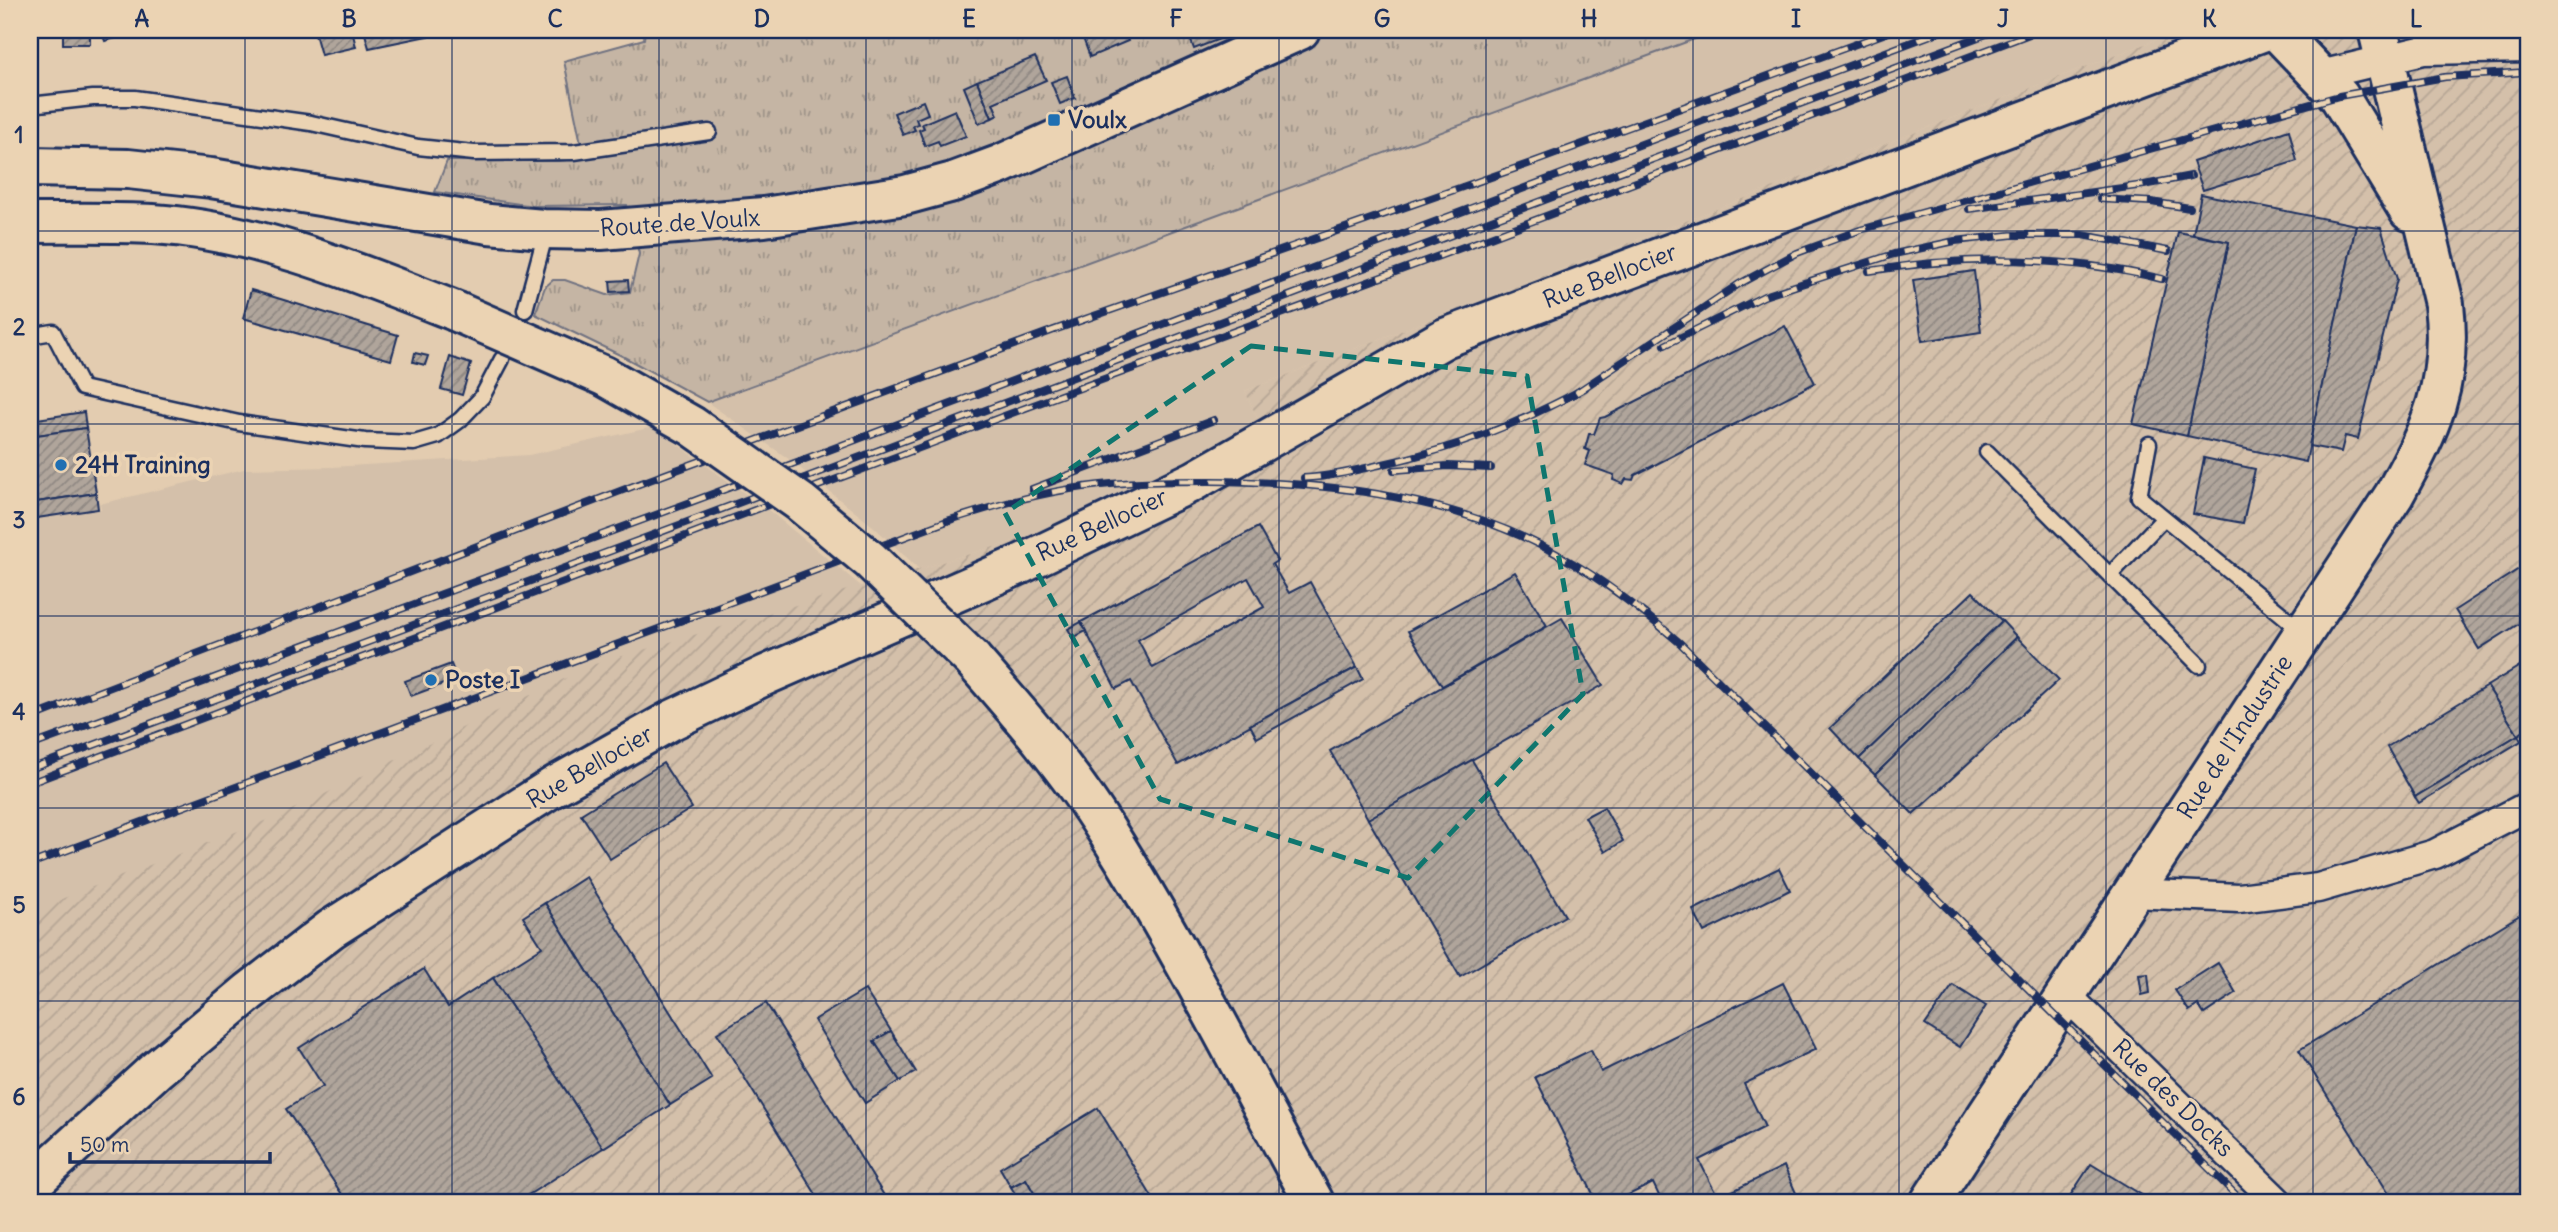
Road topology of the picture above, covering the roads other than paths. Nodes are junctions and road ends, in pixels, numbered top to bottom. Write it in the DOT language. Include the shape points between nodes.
graph roads {
  1 [pos="1300,30"];
  2 [pos="2267,30"];
  3 [pos="2276,30"];
  4 [pos="2382,44"];
  5 [pos="2528,48"];
  6 [pos="2320,75"];
  7 [pos="30,105"];
  8 [pos="709,132"];
  9 [pos="30,167"];
  10 [pos="30,223"];
  11 [pos="543,229"];
  12 [pos="2428,243"];
  13 [pos="525,310"];
  14 [pos="30,336"];
  15 [pos="502,359"];
  16 [pos="2149,444"];
  17 [pos="1987,452"];
  18 [pos="2164,519"];
  19 [pos="2110,575"];
  20 [pos="2304,632"];
  21 [pos="2199,665"];
  22 [pos="2528,806"];
  23 [pos="2132,893"];
  24 [pos="2066,995"];
  25 [pos="30,1185"];
  26 [pos="1314,1202"];
  27 [pos="1930,1202"];
  28 [pos="2278,1202"];
  1 -- 11 [label="main road, Route de Voulx" via="999,165 928,190 764,217 612,229"];
  2 -- 25 [label="main road, Rue Bellocier" via="1445,338 1194,481 673,720 552,787 331,929 156,1070"];
  3 -- 6 [label="main road"];
  4 -- 5 [label="street" via="2424,50"];
  4 -- 6 [label="street"];
  4 -- 12 [label="main road"];
  6 -- 12 [label="main road" via="2340,96"];
  7 -- 8 [label="lane" via="135,98 311,123 418,147 474,153 562,153"];
  9 -- 11 [label="main road, Route de Voulx" via="128,169 211,178 439,217"];
  10 -- 26 [label="main road, bridge" via="155,224 284,248 364,276 604,376 692,426 800,502 870,560 972,659 1105,828 1164,926"];
  11 -- 13 [label="lane"];
  12 -- 20 [label="main road, Rue de l'Industrie" via="2447,335 2440,394 2423,441 2394,495"];
  14 -- 15 [label="lane" via="53,332 82,388 239,423 365,441 414,443 438,436 482,397"];
  16 -- 18 [label="lane" via="2139,497"];
  17 -- 19 [label="lane"];
  18 -- 19 [label="lane"];
  18 -- 20 [label="lane"];
  19 -- 21 [label="lane"];
  20 -- 23 [label="main road, Rue de l'Industrie"];
  22 -- 23 [label="street" via="2435,854 2318,888 2239,898"];
  23 -- 24 [label="main road, Rue de l'Industrie"];
  24 -- 27 [label="main road, Rue de l'Industrie"];
  24 -- 28 [label="street, Rue des Docks"];
}
